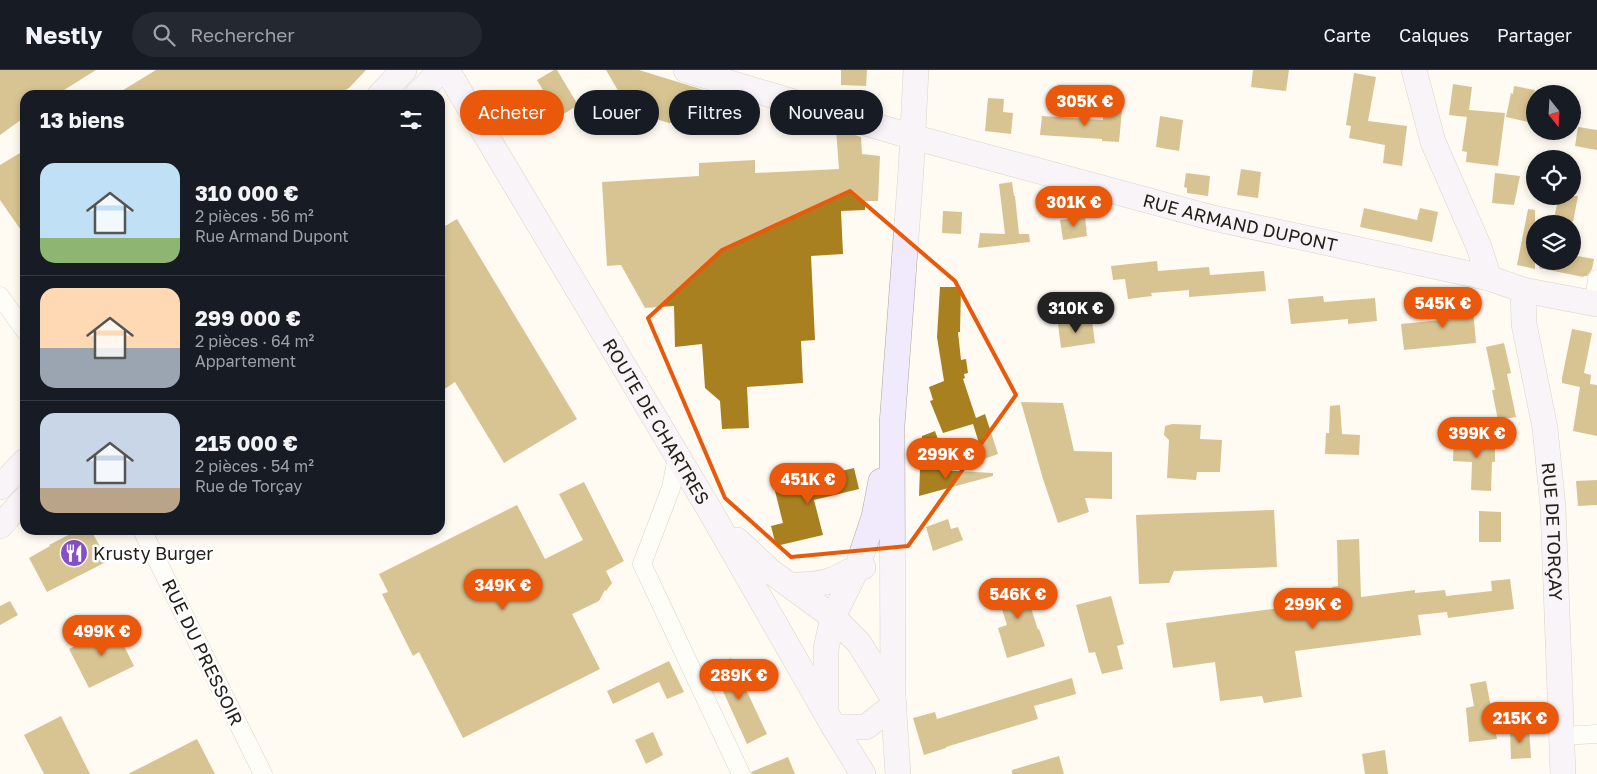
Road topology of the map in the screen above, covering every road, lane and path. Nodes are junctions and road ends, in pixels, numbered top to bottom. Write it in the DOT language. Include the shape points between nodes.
graph roads {
  1 [pos="404,70"];
  2 [pos="441,70"];
  3 [pos="447,70"];
  4 [pos="686,70"];
  5 [pos="916,70"];
  6 [pos="1414,70"];
  7 [pos="385,90"];
  8 [pos="422,90"];
  9 [pos="912,137"];
  10 [pos="1489,278"];
  11 [pos="1597,279"];
  12 [pos="1523,290"];
  13 [pos="0,296"];
  14 [pos="1596,304"];
  15 [pos="20,324"];
  16 [pos="892,425"];
  17 [pos="677,458"];
  18 [pos="20,466"];
  19 [pos="0,487"];
  20 [pos="20,504"];
  21 [pos="712,514"];
  22 [pos="0,526"];
  23 [pos="144,535"];
  24 [pos="857,568"];
  25 [pos="892,582"];
  26 [pos="790,585"];
  27 [pos="833,617"];
  28 [pos="893,702"];
  29 [pos="830,720"];
  30 [pos="1597,734"];
  31 [pos="1562,736"];
  32 [pos="263,774"];
  33 [pos="741,774"];
  34 [pos="864,774"];
  35 [pos="898,774"];
  36 [pos="1563,774"];
  1 -- 7 [label="main road"];
  2 -- 8 [label="main road"];
  3 -- 17 [label="main road, ROUTE DE CHARTRES"];
  4 -- 9 [label="main road, RUE ARMAND DUPONT"];
  5 -- 9 [label="main road"];
  6 -- 10 [label="main road" via="1434,142"];
  9 -- 10 [label="main road, RUE ARMAND DUPONT" via="1213,218"];
  9 -- 16 [label="main road"];
  10 -- 12 [label="main road, RUE ARMAND DUPONT"];
  11 -- 14 [label="street"];
  12 -- 14 [label="main road, RUE ARMAND DUPONT"];
  12 -- 31 [label="main road, RUE DE TORÇAY" via="1524,324 1545,428 1553,507"];
  13 -- 15 [label="street"];
  16 -- 24 [label="main road" via="874,518"];
  16 -- 25 [label="main road"];
  17 -- 21 [label="main road, ROUTE DE CHARTRES"];
  17 -- 33 [label="street" via="671,488 642,564"];
  18 -- 19 [label="main road"];
  20 -- 22 [label="main road"];
  21 -- 26 [label="main road" via="756,559"];
  21 -- 29 [label="main road, ROUTE DE CHARTRES"];
  23 -- 32 [label="street, RUE DU PRESSOIR"];
  24 -- 25 [label="main road" via="875,567"];
  24 -- 26 [label="main road" via="832,580"];
  24 -- 27 [label="main road"];
  25 -- 28 [label="main road"];
  26 -- 27 [label="main road"];
  27 -- 28 [label="main road" via="859,643"];
  27 -- 29 [label="main road" via="826,649 825,695"];
  28 -- 29 [label="main road" via="866,727"];
  28 -- 35 [label="main road"];
  29 -- 34 [label="main road, ROUTE DE CHARTRES"];
  30 -- 31 [label="street"];
  31 -- 36 [label="main road, RUE DE TORÇAY"];
}
